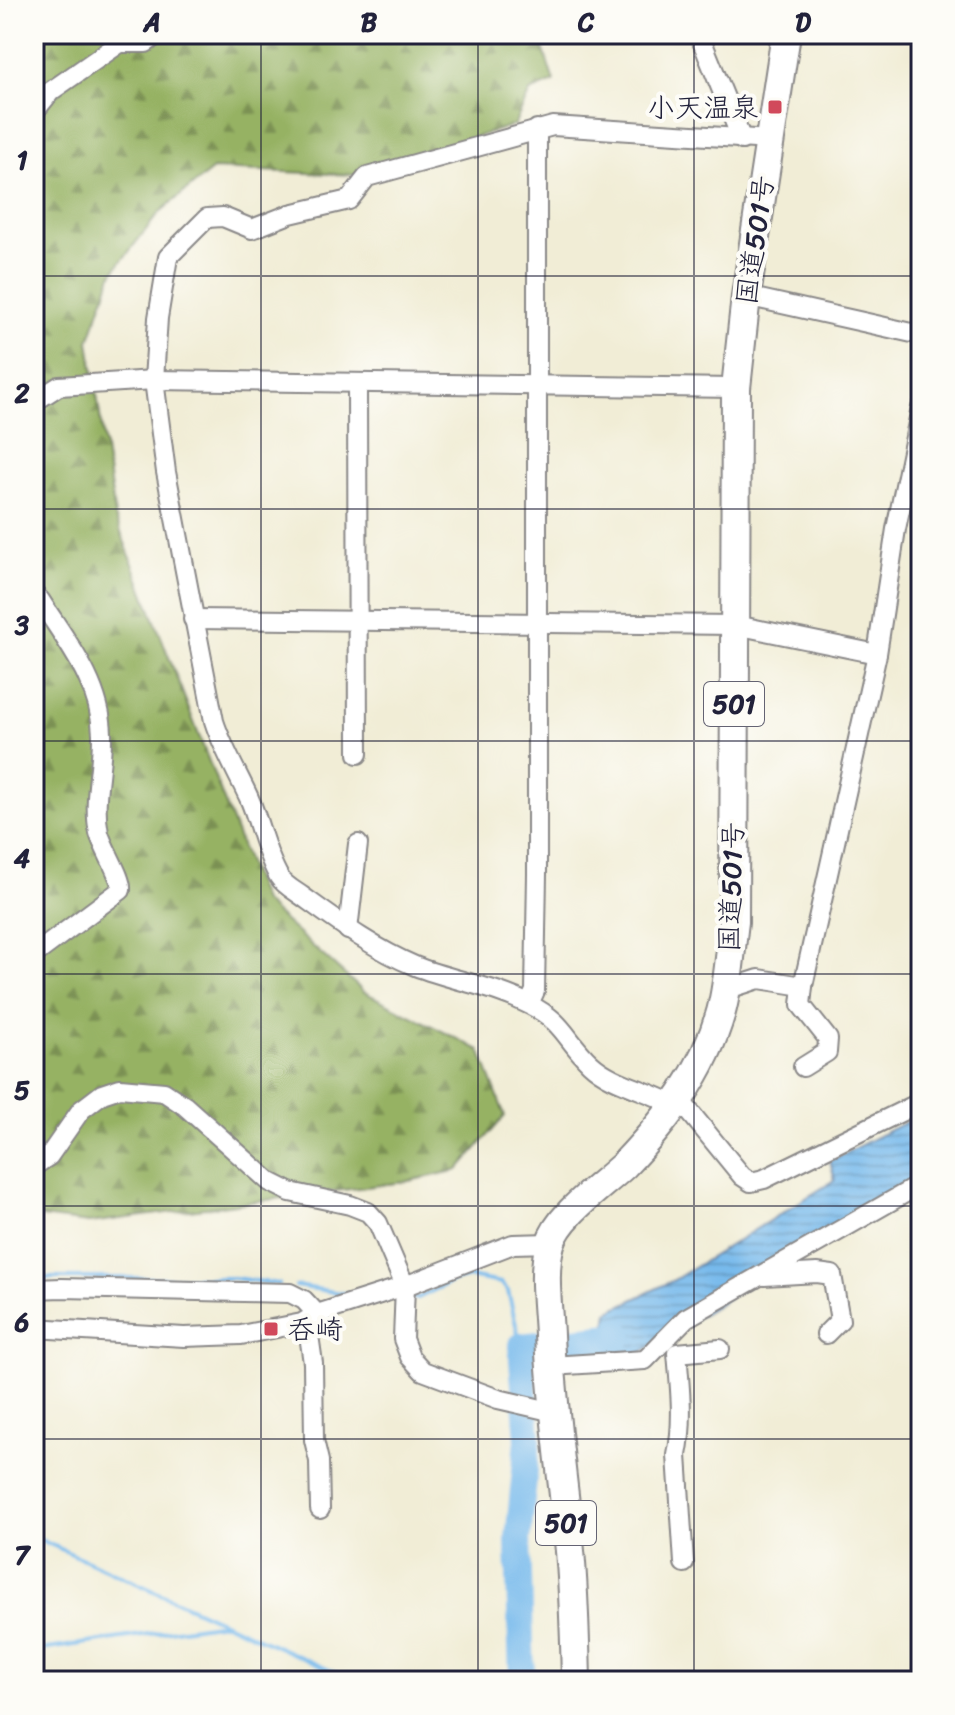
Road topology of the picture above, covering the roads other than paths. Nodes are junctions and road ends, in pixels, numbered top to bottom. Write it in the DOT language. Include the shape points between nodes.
graph roads {
  1 [pos="158,34"];
  2 [pos="699,34"];
  3 [pos="786,34"];
  4 [pos="122,39"];
  5 [pos="34,112"];
  6 [pos="537,129"];
  7 [pos="756,140"];
  8 [pos="746,296"];
  9 [pos="921,335"];
  10 [pos="154,380"];
  11 [pos="357,383"];
  12 [pos="539,384"];
  13 [pos="736,388"];
  14 [pos="34,402"];
  15 [pos="921,408"];
  16 [pos="34,594"];
  17 [pos="193,619"];
  18 [pos="359,619"];
  19 [pos="536,621"];
  20 [pos="736,625"];
  21 [pos="877,654"];
  22 [pos="358,754"];
  23 [pos="358,844"];
  24 [pos="348,930"];
  25 [pos="34,955"];
  26 [pos="803,986"];
  27 [pos="725,990"];
  28 [pos="529,1004"];
  29 [pos="803,1067"];
  30 [pos="921,1102"];
  31 [pos="678,1103"];
  32 [pos="34,1166"];
  33 [pos="921,1184"];
  34 [pos="550,1243"];
  35 [pos="761,1276"];
  36 [pos="401,1288"];
  37 [pos="34,1289"];
  38 [pos="312,1318"];
  39 [pos="34,1328"];
  40 [pos="826,1334"];
  41 [pos="720,1349"];
  42 [pos="677,1353"];
  43 [pos="645,1360"];
  44 [pos="551,1366"];
  45 [pos="545,1410"];
  46 [pos="320,1509"];
  47 [pos="684,1563"];
  48 [pos="576,1681"];
  1 -- 4 [label="street" via="146,43"];
  2 -- 7 [label="street"];
  3 -- 7 [label="highway, 国道501号 / 501"];
  4 -- 5 [label="street" via="51,91"];
  6 -- 7 [label="street"];
  6 -- 10 [label="street" via="367,177 349,200 252,229 223,217 207,218 168,257"];
  6 -- 12 [label="street"];
  7 -- 8 [label="highway, 国道501号 / 501"];
  8 -- 9 [label="street"];
  8 -- 13 [label="highway, 国道501号 / 501"];
  10 -- 11 [label="street"];
  10 -- 14 [label="street" via="59,386"];
  10 -- 17 [label="street"];
  11 -- 12 [label="street"];
  11 -- 18 [label="street"];
  12 -- 13 [label="street"];
  12 -- 19 [label="street"];
  13 -- 20 [label="highway, 国道501号 / 501"];
  15 -- 21 [label="street"];
  16 -- 25 [label="street" via="90,680 99,708 99,832 122,884 121,890"];
  17 -- 18 [label="street"];
  17 -- 24 [label="street" via="224,752 249,798 280,880"];
  18 -- 19 [label="street"];
  18 -- 22 [label="street"];
  19 -- 20 [label="street"];
  19 -- 28 [label="street" via="535,991"];
  20 -- 21 [label="street"];
  20 -- 27 [label="highway, 国道501号 / 501" via="734,922"];
  21 -- 26 [label="street"];
  23 -- 24 [label="street"];
  24 -- 28 [label="street" via="412,965"];
  26 -- 27 [label="street" via="759,979"];
  26 -- 29 [label="street" via="801,1005 828,1039 827,1052"];
  27 -- 31 [label="highway, 国道501号 / 501" via="721,1013"];
  28 -- 31 [label="street" via="554,1019 603,1072"];
  30 -- 31 [label="street" via="751,1182"];
  31 -- 34 [label="highway, 国道501号 / 501" via="652,1136 569,1214"];
  32 -- 36 [label="street" via="49,1156 81,1110 102,1094 120,1088 164,1092 270,1182 368,1212 378,1223"];
  33 -- 35 [label="street"];
  34 -- 36 [label="street" via="513,1244"];
  34 -- 44 [label="highway, 501"];
  35 -- 40 [label="street" via="832,1275 840,1320"];
  35 -- 43 [label="street" via="686,1318"];
  36 -- 38 [label="street"];
  36 -- 45 [label="street" via="403,1339 423,1371 463,1388"];
  37 -- 38 [label="street" via="290,1293 304,1300"];
  38 -- 39 [label="street" via="241,1335"];
  38 -- 46 [label="street"];
  41 -- 42 [label="street"];
  42 -- 43 [label="street"];
  42 -- 47 [label="street"];
  43 -- 44 [label="street"];
  44 -- 45 [label="highway, 501"];
  45 -- 48 [label="highway, 501" via="569,1542"];
}
